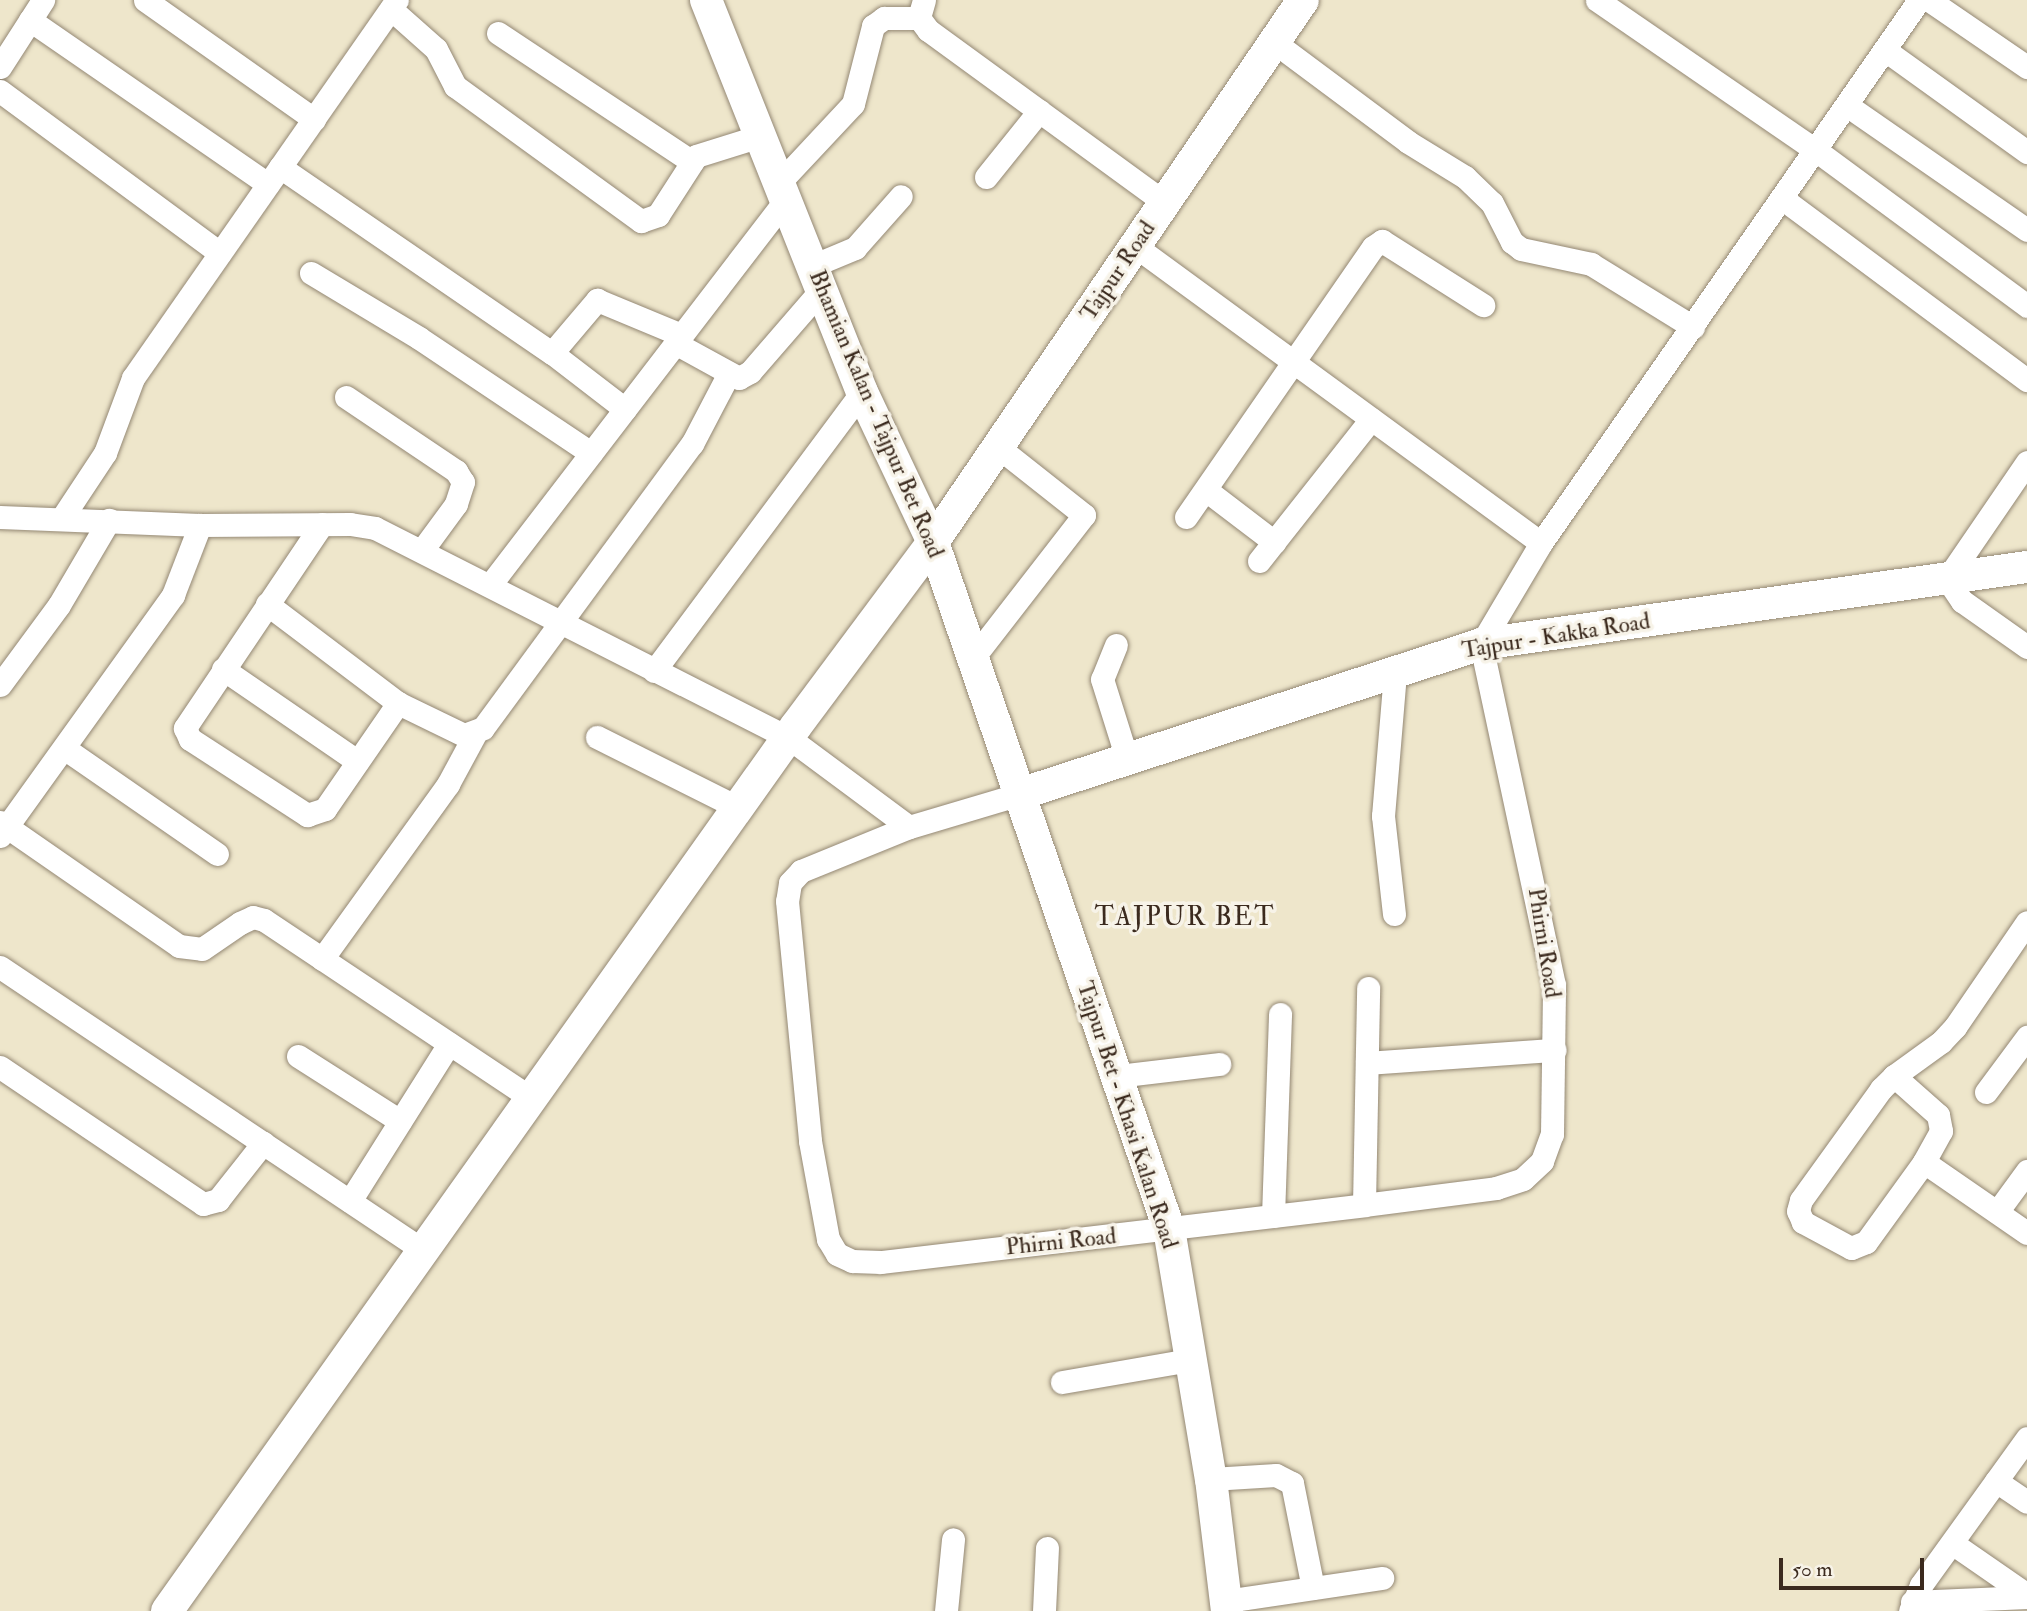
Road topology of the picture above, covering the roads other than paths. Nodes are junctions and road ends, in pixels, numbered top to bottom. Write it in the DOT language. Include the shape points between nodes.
graph roads {
  1 [pos="43,0"];
  2 [pos="145,0"];
  3 [pos="706,0"];
  4 [pos="1303,0"];
  5 [pos="1597,0"];
  6 [pos="1919,0"];
  7 [pos="1929,0"];
  8 [pos="394,4"];
  9 [pos="921,9"];
  10 [pos="30,20"];
  11 [pos="498,33"];
  12 [pos="1274,42"];
  13 [pos="1885,50"];
  14 [pos="0,67"];
  15 [pos="2027,68"];
  16 [pos="0,91"];
  17 [pos="1848,106"];
  18 [pos="1039,111"];
  19 [pos="314,119"];
  20 [pos="760,136"];
  21 [pos="1816,151"];
  22 [pos="2027,152"];
  23 [pos="692,162"];
  24 [pos="274,176"];
  25 [pos="986,177"];
  26 [pos="782,191"];
  27 [pos="901,196"];
  28 [pos="1783,199"];
  29 [pos="1165,203"];
  30 [pos="2027,230"];
  31 [pos="1135,246"];
  32 [pos="220,253"];
  33 [pos="311,273"];
  34 [pos="817,278"];
  35 [pos="1483,305"];
  36 [pos="2027,306"];
  37 [pos="1693,327"];
  38 [pos="678,339"];
  39 [pos="552,353"];
  40 [pos="1294,362"];
  41 [pos="728,375"];
  42 [pos="2027,380"];
  43 [pos="862,392"];
  44 [pos="346,397"];
  45 [pos="625,409"];
  46 [pos="1371,419"];
  47 [pos="998,447"];
  48 [pos="591,453"];
  49 [pos="2027,462"];
  50 [pos="1206,490"];
  51 [pos="0,517"];
  52 [pos="1186,517"];
  53 [pos="62,518"];
  54 [pos="109,520"];
  55 [pos="322,524"];
  56 [pos="200,525"];
  57 [pos="933,541"];
  58 [pos="1274,542"];
  59 [pos="1541,543"];
  60 [pos="423,549"];
  61 [pos="1259,561"];
  62 [pos="2027,567"];
  63 [pos="1947,579"];
  64 [pos="490,584"];
  65 [pos="267,604"];
  66 [pos="561,621"];
  67 [pos="1481,644"];
  68 [pos="1116,645"];
  69 [pos="2027,647"];
  70 [pos="973,658"];
  71 [pos="222,669"];
  72 [pos="654,671"];
  73 [pos="1395,672"];
  74 [pos="0,685"];
  75 [pos="398,703"];
  76 [pos="475,734"];
  77 [pos="597,737"];
  78 [pos="789,738"];
  79 [pos="64,748"];
  80 [pos="1127,759"];
  81 [pos="357,761"];
  82 [pos="1020,793"];
  83 [pos="739,808"];
  84 [pos="909,827"];
  85 [pos="2,829"];
  86 [pos="217,854"];
  87 [pos="1394,914"];
  88 [pos="2027,922"];
  89 [pos="322,959"];
  90 [pos="0,967"];
  91 [pos="1368,988"];
  92 [pos="1280,1014"];
  93 [pos="2027,1037"];
  94 [pos="449,1044"];
  95 [pos="1555,1050"];
  96 [pos="298,1056"];
  97 [pos="1367,1063"];
  98 [pos="1219,1064"];
  99 [pos="0,1067"];
  100 [pos="1117,1076"];
  101 [pos="1894,1076"];
  102 [pos="1986,1092"];
  103 [pos="531,1099"];
  104 [pos="400,1121"];
  105 [pos="263,1143"];
  106 [pos="1924,1162"];
  107 [pos="2027,1171"];
  108 [pos="350,1201"];
  109 [pos="1364,1205"];
  110 [pos="1997,1212"];
  111 [pos="1273,1216"];
  112 [pos="1169,1230"];
  113 [pos="2027,1233"];
  114 [pos="424,1251"];
  115 [pos="1189,1360"];
  116 [pos="1062,1382"];
  117 [pos="2027,1438"];
  118 [pos="1211,1479"];
  119 [pos="1996,1481"];
  120 [pos="2027,1502"];
  121 [pos="953,1539"];
  122 [pos="1952,1543"];
  123 [pos="1047,1548"];
  124 [pos="1381,1578"];
  125 [pos="1313,1588"];
  126 [pos="2027,1596"];
  127 [pos="1226,1606"];
  128 [pos="1911,1606"];
  129 [pos="167,1611"];
  130 [pos="946,1611"];
  131 [pos="1044,1611"];
  1 -- 10 [label="street"];
  2 -- 19 [label="street"];
  3 -- 20 [label="street, Bhamian Kalan - Tajpur Bet Road"];
  4 -- 12 [label="street, Tajpur Road"];
  5 -- 21 [label="street"];
  6 -- 13 [label="street"];
  7 -- 15 [label="street"];
  8 -- 19 [label="street"];
  8 -- 23 [label="street" via="429,41 455,86 641,221 658,215"];
  9 -- 18 [label="street" via="928,30"];
  9 -- 26 [label="street" via="873,26 853,104"];
  10 -- 14 [label="street"];
  10 -- 24 [label="street"];
  11 -- 23 [label="street"];
  12 -- 29 [label="street, Tajpur Road"];
  12 -- 37 [label="street" via="1408,142 1465,177 1492,203 1511,242 1521,249 1591,264"];
  13 -- 17 [label="street"];
  13 -- 22 [label="street"];
  16 -- 32 [label="street"];
  17 -- 21 [label="street"];
  17 -- 30 [label="street"];
  18 -- 25 [label="street"];
  18 -- 29 [label="street"];
  19 -- 24 [label="street"];
  20 -- 23 [label="street" via="709,148"];
  20 -- 26 [label="street, Bhamian Kalan - Tajpur Bet Road"];
  21 -- 28 [label="street"];
  21 -- 36 [label="street"];
  24 -- 32 [label="street"];
  24 -- 39 [label="street"];
  26 -- 34 [label="street, Bhamian Kalan - Tajpur Bet Road"];
  26 -- 38 [label="street"];
  27 -- 34 [label="street" via="855,248"];
  28 -- 37 [label="street"];
  28 -- 42 [label="street"];
  29 -- 31 [label="street, Tajpur Road"];
  31 -- 40 [label="street"];
  31 -- 47 [label="street, Tajpur Road"];
  32 -- 53 [label="street" via="133,378 105,453"];
  33 -- 48 [label="street" via="419,338"];
  34 -- 41 [label="street" via="750,372 739,378"];
  34 -- 43 [label="street, Bhamian Kalan - Tajpur Bet Road"];
  35 -- 40 [label="street" via="1382,241 1373,247"];
  37 -- 59 [label="street"];
  38 -- 39 [label="street" via="597,300"];
  38 -- 41 [label="street"];
  38 -- 45 [label="street"];
  39 -- 45 [label="street"];
  40 -- 46 [label="street"];
  40 -- 50 [label="street"];
  41 -- 66 [label="street" via="692,444"];
  43 -- 57 [label="street, Bhamian Kalan - Tajpur Bet Road"];
  43 -- 72 [label="street"];
  44 -- 60 [label="street" via="456,471 463,482 456,504"];
  45 -- 48 [label="street"];
  46 -- 58 [label="street"];
  46 -- 59 [label="street"];
  47 -- 57 [label="street, Tajpur Road"];
  47 -- 70 [label="street" via="1084,515"];
  48 -- 64 [label="street"];
  49 -- 63 [label="street"];
  50 -- 52 [label="street"];
  50 -- 58 [label="street"];
  51 -- 53 [label="street"];
  53 -- 54 [label="street"];
  54 -- 56 [label="street"];
  54 -- 74 [label="street" via="59,605"];
  55 -- 56 [label="street"];
  55 -- 60 [label="street" via="375,528"];
  55 -- 65 [label="street"];
  56 -- 79 [label="street" via="173,595"];
  57 -- 70 [label="street, Bhamian Kalan - Tajpur Bet Road"];
  57 -- 78 [label="street, Tajpur Road"];
  58 -- 61 [label="street"];
  59 -- 67 [label="street"];
  60 -- 64 [label="street"];
  62 -- 63 [label="street, Tajpur - Kakka Road"];
  63 -- 67 [label="street, Tajpur - Kakka Road"];
  63 -- 69 [label="street" via="1962,601"];
  64 -- 66 [label="street"];
  65 -- 71 [label="street"];
  65 -- 75 [label="street"];
  66 -- 72 [label="street"];
  66 -- 76 [label="street"];
  67 -- 73 [label="street, Tajpur - Kakka Road"];
  67 -- 95 [label="street, Phirni Road" via="1545,931 1554,985"];
  68 -- 80 [label="street" via="1102,678"];
  70 -- 82 [label="street, Bhamian Kalan - Tajpur Bet Road"];
  71 -- 81 [label="street"];
  71 -- 81 [label="street" via="189,719 185,728 190,739 307,815 318,815 325,808"];
  72 -- 78 [label="street"];
  73 -- 80 [label="street, Tajpur - Kakka Road"];
  73 -- 87 [label="street" via="1383,816"];
  75 -- 76 [label="street" via="464,735"];
  75 -- 81 [label="street"];
  76 -- 89 [label="street" via="448,785"];
  77 -- 83 [label="street"];
  78 -- 83 [label="street, Tajpur Road"];
  78 -- 84 [label="street"];
  79 -- 85 [label="street"];
  79 -- 86 [label="street"];
  80 -- 82 [label="street, Tajpur - Kakka Road"];
  82 -- 84 [label="street, Phirni Road"];
  82 -- 100 [label="street, Tajpur Bet - Khasi Kalan Road"];
  83 -- 103 [label="street, Tajpur Road"];
  84 -- 112 [label="street, Phirni Road" via="801,871 790,883 787,901 810,1141 828,1239 837,1254 852,1261 881,1262"];
  85 -- 89 [label="street" via="179,946 202,949 253,917"];
  88 -- 101 [label="street" via="1955,1027"];
  89 -- 94 [label="street"];
  90 -- 105 [label="street"];
  91 -- 97 [label="street"];
  92 -- 111 [label="street"];
  93 -- 102 [label="street"];
  94 -- 103 [label="street"];
  94 -- 104 [label="street"];
  95 -- 97 [label="street"];
  95 -- 109 [label="street, Phirni Road" via="1552,1134 1542,1161 1523,1179 1496,1188"];
  96 -- 104 [label="street"];
  97 -- 109 [label="street"];
  98 -- 100 [label="street"];
  99 -- 105 [label="street" via="203,1204 218,1200"];
  100 -- 112 [label="street, Tajpur Bet - Khasi Kalan Road"];
  101 -- 106 [label="street" via="1941,1121"];
  101 -- 106 [label="street" via="1801,1200 1798,1212 1803,1222 1843,1246 1860,1247"];
  103 -- 114 [label="street, Tajpur Road"];
  104 -- 108 [label="street"];
  105 -- 108 [label="street"];
  106 -- 110 [label="street"];
  107 -- 110 [label="street"];
  108 -- 114 [label="street"];
  109 -- 111 [label="street, Phirni Road"];
  110 -- 113 [label="street"];
  111 -- 112 [label="street, Phirni Road"];
  112 -- 115 [label="street, Tajpur Bet - Khasi Kalan Road"];
  114 -- 129 [label="street, Tajpur Road"];
  115 -- 116 [label="street"];
  115 -- 118 [label="street, Tajpur Bet - Khasi Kalan Road"];
  117 -- 119 [label="street"];
  118 -- 125 [label="street" via="1276,1475 1292,1483"];
  118 -- 127 [label="street, Tajpur Bet - Khasi Kalan Road"];
  119 -- 120 [label="street"];
  119 -- 122 [label="street"];
  121 -- 130 [label="street"];
  122 -- 126 [label="street"];
  122 -- 128 [label="street"];
  123 -- 131 [label="street"];
  124 -- 125 [label="street"];
  125 -- 127 [label="street"];
  126 -- 128 [label="street"];
}
